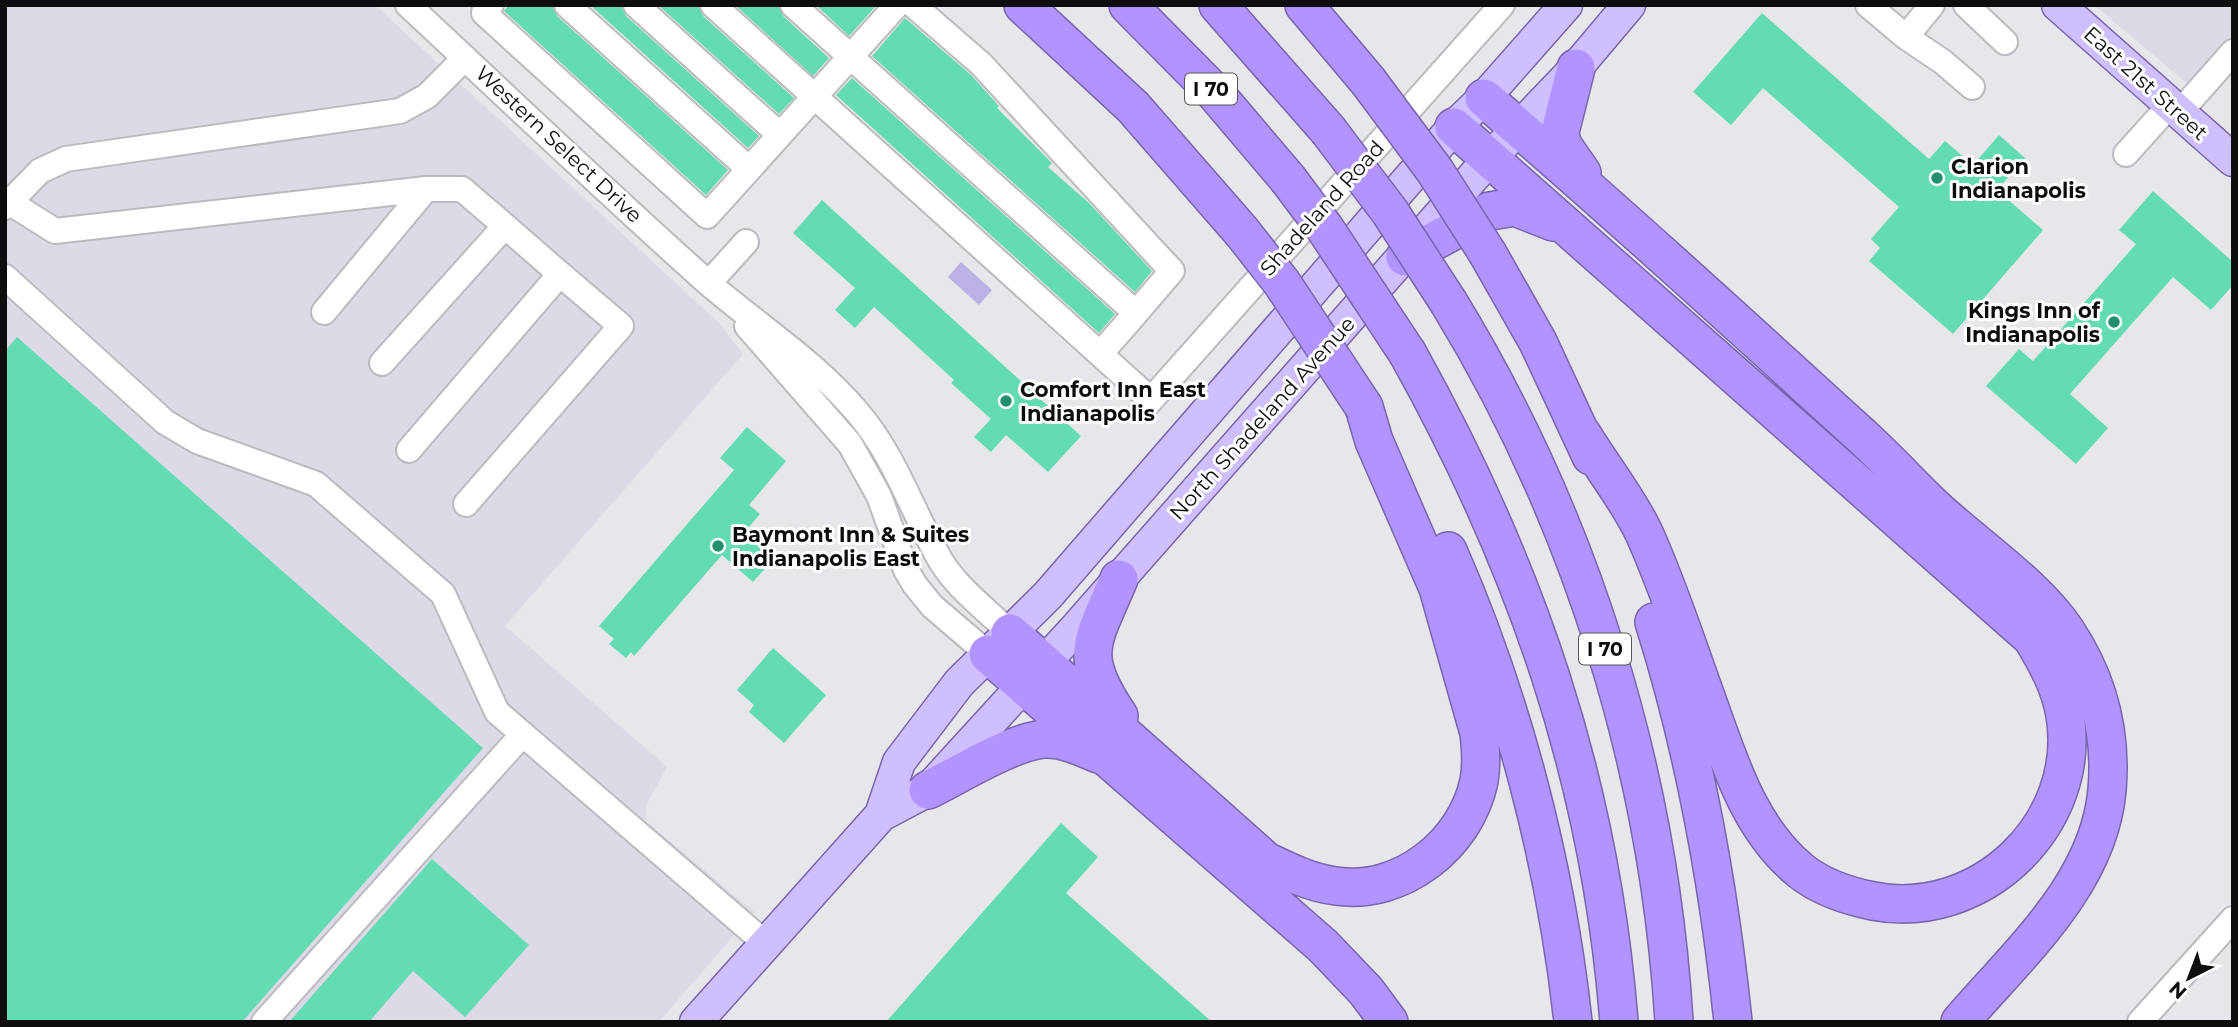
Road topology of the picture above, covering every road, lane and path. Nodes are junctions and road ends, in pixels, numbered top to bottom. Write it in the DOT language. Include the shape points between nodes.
graph roads {
  1 [pos="408,5"];
  2 [pos="491,5"];
  3 [pos="566,5"];
  4 [pos="636,5"];
  5 [pos="713,5"];
  6 [pos="793,5"];
  7 [pos="898,5"];
  8 [pos="913,5"];
  9 [pos="1023,5"];
  10 [pos="1128,5"];
  11 [pos="1218,5"];
  12 [pos="1304,5"];
  13 [pos="1502,5"];
  14 [pos="1566,5"];
  15 [pos="1629,5"];
  16 [pos="1868,5"];
  17 [pos="1932,5"];
  18 [pos="1966,5"];
  19 [pos="2059,5"];
  20 [pos="1906,37"];
  21 [pos="2005,42"];
  22 [pos="2233,52"];
  23 [pos="850,57"];
  24 [pos="466,58"];
  25 [pos="1576,68"];
  26 [pos="1972,87"];
  27 [pos="815,97"];
  28 [pos="1484,98"];
  29 [pos="2175,109"];
  30 [pos="1454,127"];
  31 [pos="1518,127"];
  32 [pos="780,135"];
  33 [pos="2126,155"];
  34 [pos="1490,158"];
  35 [pos="2233,160"];
  36 [pos="749,169"];
  37 [pos="426,189"];
  38 [pos="1598,197"];
  39 [pos="7,204"];
  40 [pos="505,226"];
  41 [pos="1564,226"];
  42 [pos="746,242"];
  43 [pos="1405,257"];
  44 [pos="559,274"];
  45 [pos="5,277"];
  46 [pos="709,283"];
  47 [pos="324,312"];
  48 [pos="1136,313"];
  49 [pos="1100,354"];
  50 [pos="382,363"];
  51 [pos="1364,407"];
  52 [pos="1582,434"];
  53 [pos="408,450"];
  54 [pos="466,504"];
  55 [pos="1119,579"];
  56 [pos="999,644"];
  57 [pos="1033,673"];
  58 [pos="522,735"];
  59 [pos="1131,759"];
  60 [pos="928,790"];
  61 [pos="880,815"];
  62 [pos="2233,919"];
  63 [pos="765,943"];
  64 [pos="264,1022"];
  65 [pos="696,1022"];
  66 [pos="1389,1022"];
  67 [pos="1573,1022"];
  68 [pos="1619,1022"];
  69 [pos="1674,1022"];
  70 [pos="1734,1022"];
  71 [pos="1960,1022"];
  72 [pos="2140,1022"];
  1 -- 24 [label="street, Western Select Drive"];
  2 -- 36 [label="street" via="484,13 707,216"];
  3 -- 36 [label="street"];
  4 -- 32 [label="street"];
  5 -- 27 [label="street"];
  6 -- 23 [label="street"];
  7 -- 23 [label="street"];
  8 -- 48 [label="street" via="981,64 1172,271"];
  9 -- 51 [label="highway, bridge" via="1133,107 1242,232"];
  10 -- 68 [label="highway, I 70, bridge" via="1215,93 1324,227 1408,354 1491,519 1561,700 1604,887"];
  11 -- 69 [label="highway, I 70, bridge" via="1328,130 1390,212 1490,374 1534,465 1601,635 1634,752 1653,838"];
  12 -- 52 [label="highway, bridge" via="1435,171 1538,342"];
  13 -- 49 [label="street, Shadeland Road" via="1147,405"];
  14 -- 28 [label="main road, North Shadeland Avenue"];
  15 -- 25 [label="main road, North Shadeland Avenue"];
  16 -- 20 [label="street"];
  17 -- 20 [label="street"];
  18 -- 21 [label="street"];
  19 -- 29 [label="main road, East 21st Street"];
  20 -- 26 [label="street"];
  22 -- 29 [label="street"];
  23 -- 27 [label="street"];
  23 -- 48 [label="street"];
  24 -- 39 [label="street" via="427,96 400,111 66,159 40,171"];
  24 -- 46 [label="street, Western Select Drive"];
  25 -- 31 [label="main road, North Shadeland Avenue"];
  25 -- 38 [label="highway" via="1560,132"];
  27 -- 32 [label="street"];
  27 -- 49 [label="street"];
  28 -- 30 [label="main road, North Shadeland Avenue"];
  28 -- 31 [label="highway"];
  29 -- 33 [label="street"];
  29 -- 35 [label="main road, East 21st Street"];
  30 -- 34 [label="highway"];
  30 -- 56 [label="main road, North Shadeland Avenue" via="1247,362 1211,410"];
  31 -- 34 [label="main road, North Shadeland Avenue"];
  31 -- 38 [label="highway"];
  32 -- 36 [label="street"];
  34 -- 41 [label="highway"];
  34 -- 43 [label="main road, North Shadeland Avenue"];
  37 -- 39 [label="street" via="55,231"];
  37 -- 40 [label="street" via="462,189"];
  37 -- 47 [label="street"];
  38 -- 71 [label="highway" via="2034,594 2066,631 2087,667 2099,698 2108,746 2105,803 2091,851 2063,901"];
  40 -- 44 [label="street"];
  40 -- 50 [label="street"];
  41 -- 43 [label="highway" via="1515,207 1490,211"];
  41 -- 52 [label="highway" via="2032,638 2060,693 2066,744 2053,805 2018,856 1967,891 1907,905 1836,891 1785,856 1759,824 1732,770 1642,531"];
  42 -- 46 [label="street"];
  43 -- 55 [label="main road, North Shadeland Avenue"];
  44 -- 53 [label="street"];
  44 -- 54 [label="street" via="621,326"];
  45 -- 58 [label="street" via="165,422 197,442 316,485 443,594 496,712"];
  46 -- 56 [label="street, Western Select Drive" via="789,345 860,415 906,488 939,558"];
  46 -- 56 [label="street, Western Select Drive" via="850,444 879,496 905,570 923,596"];
  48 -- 49 [label="street"];
  51 -- 59 [label="highway" via="1437,588 1478,725 1479,782 1460,828 1431,858 1394,879 1363,886 1321,884 1266,860"];
  51 -- 67 [label="highway" via="1390,433 1439,531 1483,635 1512,723 1541,845"];
  52 -- 70 [label="highway" via="1674,685 1706,824"];
  55 -- 57 [label="main road, North Shadeland Avenue"];
  55 -- 59 [label="highway" via="1096,633 1091,660"];
  56 -- 57 [label="highway"];
  56 -- 61 [label="main road, North Shadeland Avenue" via="959,683 899,762"];
  57 -- 59 [label="highway"];
  57 -- 60 [label="main road, North Shadeland Avenue"];
  58 -- 63 [label="street"];
  58 -- 64 [label="street"];
  59 -- 60 [label="highway" via="1046,739 1020,744"];
  59 -- 66 [label="highway" via="1323,946"];
  60 -- 61 [label="main road, North Shadeland Avenue"];
  61 -- 63 [label="main road, North Shadeland Avenue"];
  62 -- 72 [label="street"];
  63 -- 65 [label="main road, North Shadeland Avenue"];
}
